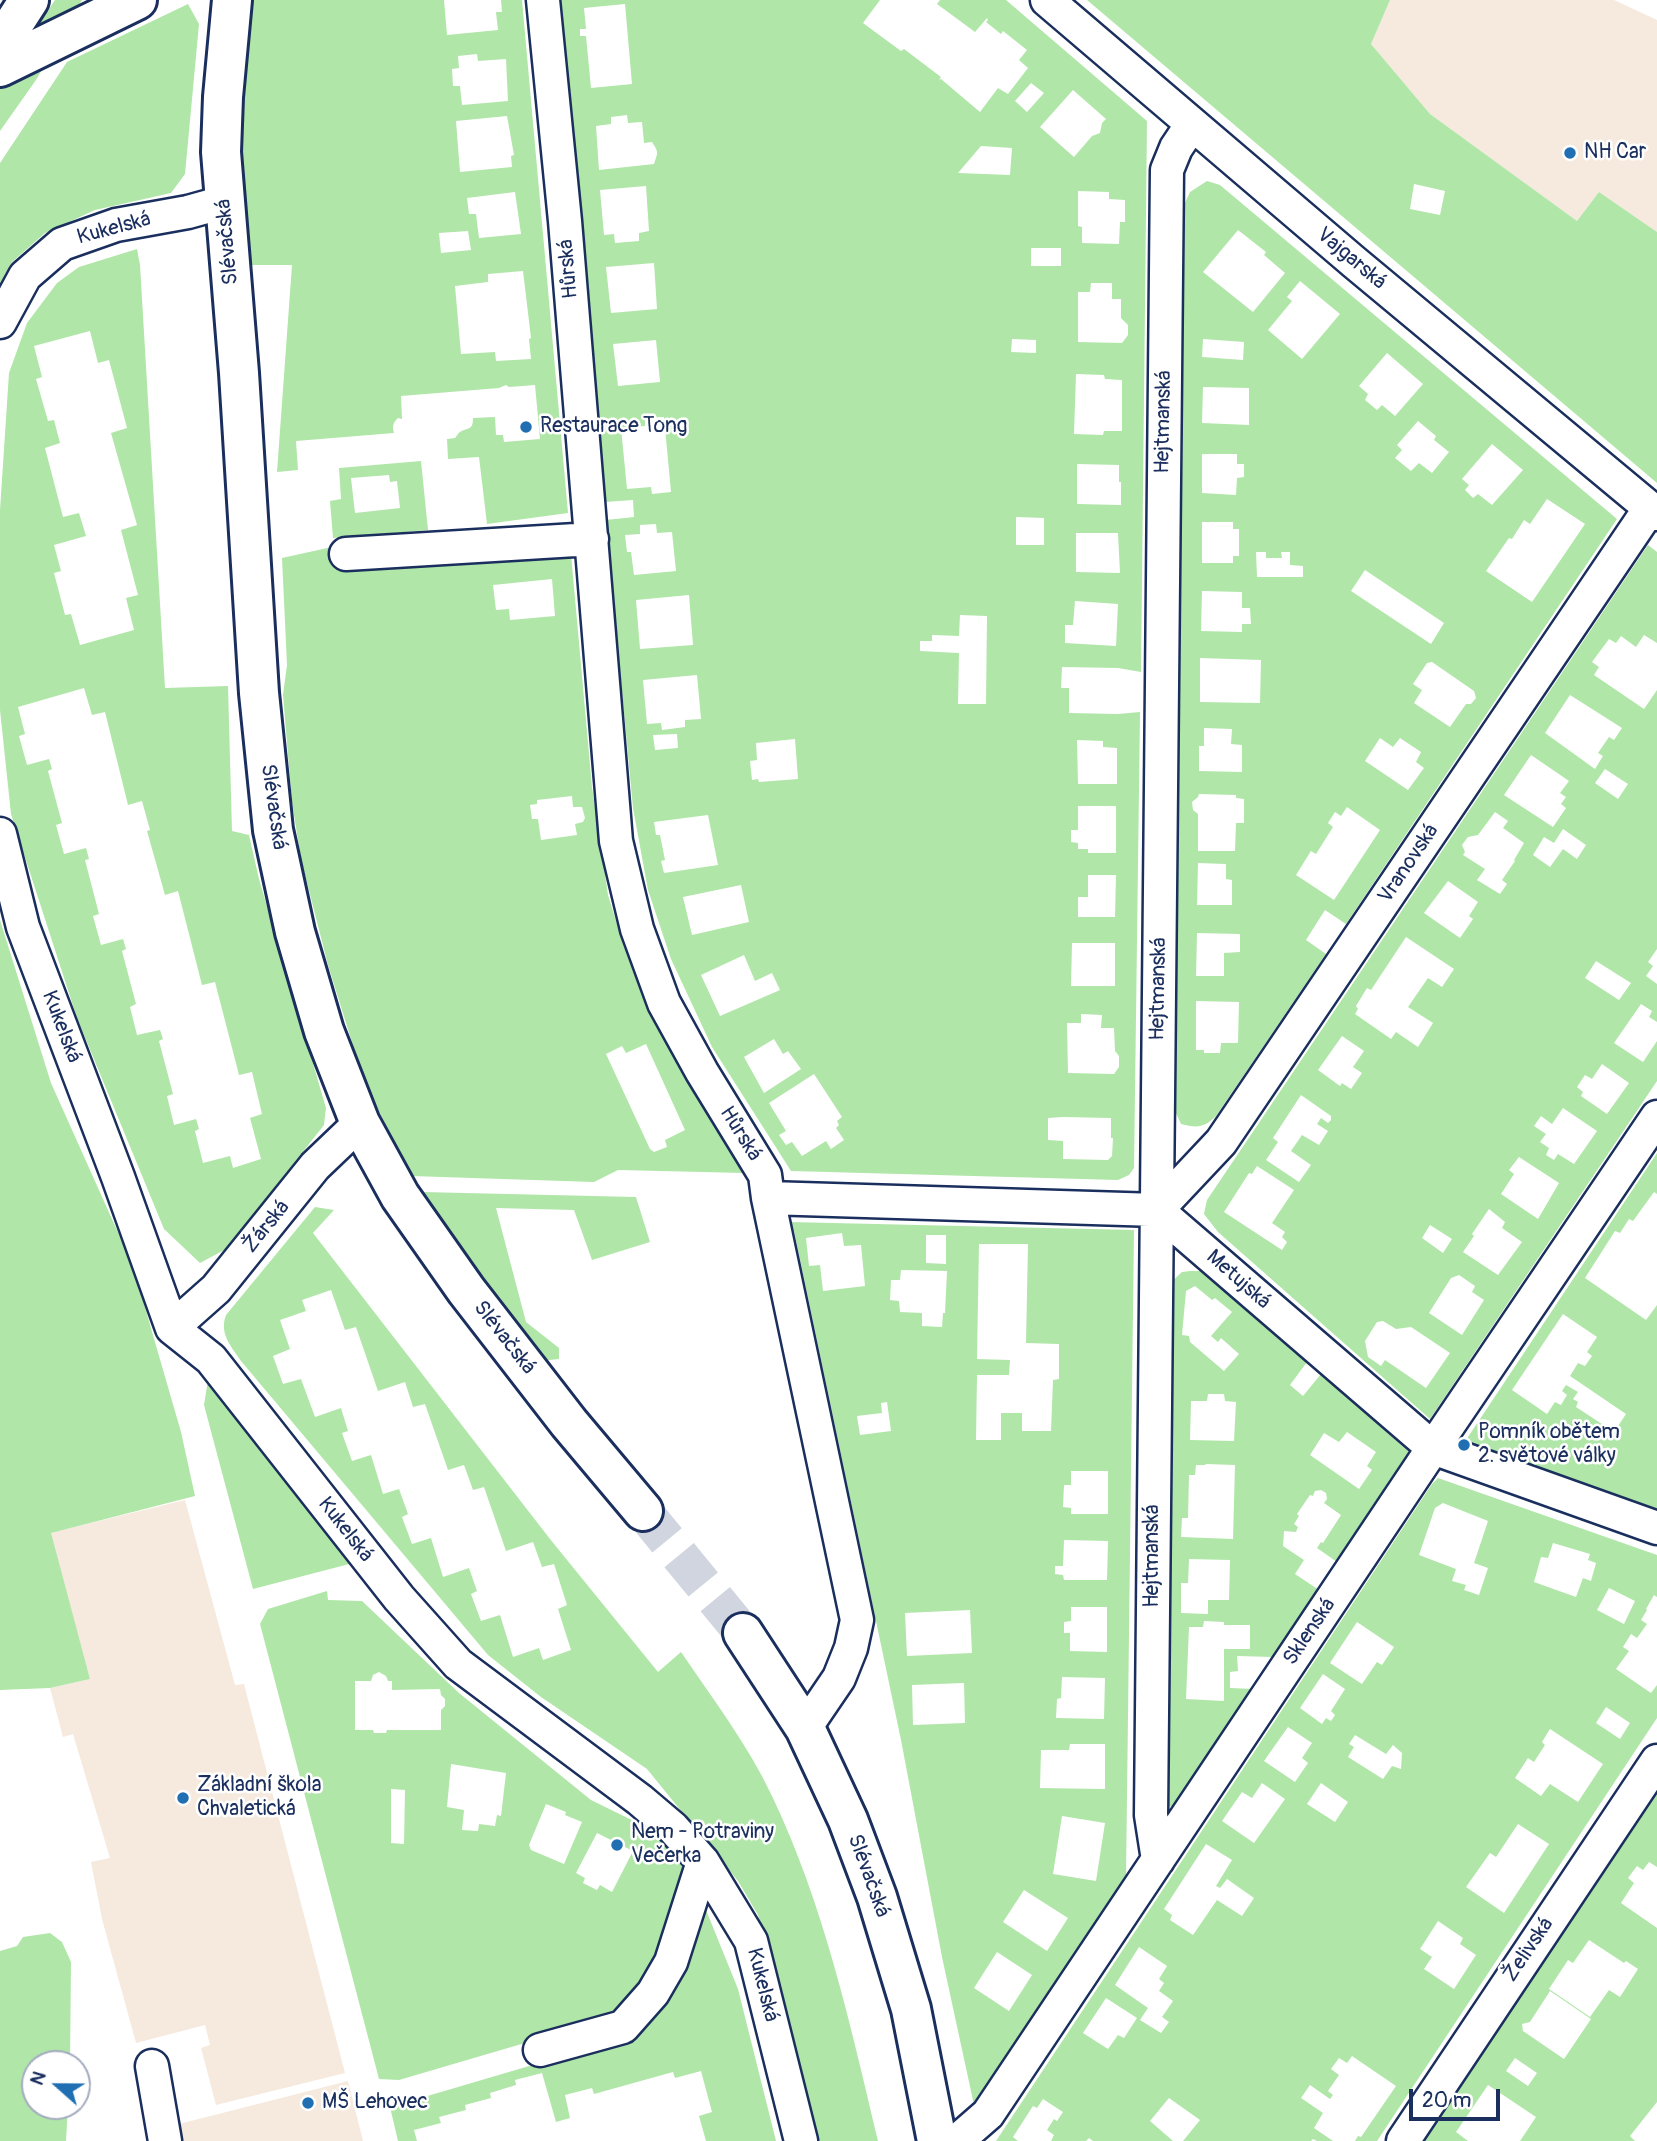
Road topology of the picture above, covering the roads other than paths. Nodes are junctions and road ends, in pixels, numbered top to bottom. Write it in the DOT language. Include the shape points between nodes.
graph roads {
  1 [pos="29,0"];
  2 [pos="137,0"];
  3 [pos="232,0"];
  4 [pos="543,0"];
  5 [pos="1047,0"];
  6 [pos="0,46"];
  7 [pos="0,68"];
  8 [pos="1192,124"];
  9 [pos="224,202"];
  10 [pos="0,322"];
  11 [pos="1653,511"];
  12 [pos="592,539"];
  13 [pos="346,554"];
  14 [pos="0,834"];
  15 [pos="1657,1117"];
  16 [pos="360,1123"];
  17 [pos="768,1198"];
  18 [pos="1157,1210"];
  19 [pos="172,1328"];
  20 [pos="1433,1448"];
  21 [pos="642,1511"];
  22 [pos="1657,1528"];
  23 [pos="743,1633"];
  24 [pos="805,1728"];
  25 [pos="1657,1761"];
  26 [pos="1158,1860"];
  27 [pos="703,1862"];
  28 [pos="540,2050"];
  29 [pos="152,2066"];
  30 [pos="165,2141"];
  31 [pos="801,2141"];
  32 [pos="937,2141"];
  33 [pos="957,2141"];
  34 [pos="1403,2141"];
  1 -- 6 [label="street"];
  2 -- 7 [label="street"];
  3 -- 9 [label="street, Slévačská" via="221,138"];
  4 -- 12 [label="street, Hůrská"];
  5 -- 8 [label="street, Vajgarská"];
  8 -- 11 [label="street, Vajgarská"];
  8 -- 18 [label="street, Hejtmanská" via="1167,170"];
  9 -- 10 [label="street, Kukelská" via="116,225 62,244 25,276"];
  9 -- 16 [label="street, Slévačská" via="273,830 295,932 324,1031"];
  11 -- 18 [label="street, Vranovská" via="1221,1142"];
  12 -- 13 [label="street"];
  12 -- 17 [label="street, Hůrská" via="616,841 637,929 664,1003 765,1175"];
  14 -- 19 [label="street, Kukelská" via="23,928"];
  15 -- 20 [label="street, Sklenská"];
  16 -- 19 [label="street, Žárská" via="315,1166 216,1289"];
  16 -- 21 [label="street, Slévačská" via="410,1213 569,1423"];
  17 -- 18 [label="street"];
  17 -- 24 [label="street, Hůrská" via="857,1620 839,1678"];
  18 -- 20 [label="street, Metujská"];
  18 -- 26 [label="street, Hejtmanská" via="1151,1815"];
  19 -- 27 [label="street, Kukelská" via="211,1359 399,1598 458,1664 640,1800"];
  20 -- 22 [label="street, Metujská"];
  20 -- 26 [label="street, Sklenská"];
  23 -- 24 [label="street, Slévačská"];
  24 -- 32 [label="street, Slévačská" via="848,1820 877,1897 911,2009"];
  25 -- 34 [label="street, Želivská"];
  26 -- 33 [label="street, Sklenská" via="988,2114"];
  27 -- 28 [label="street" via="671,1962 653,1993 622,2027"];
  27 -- 31 [label="street, Kukelská" via="751,1941"];
  29 -- 30 [label="street"];
}
